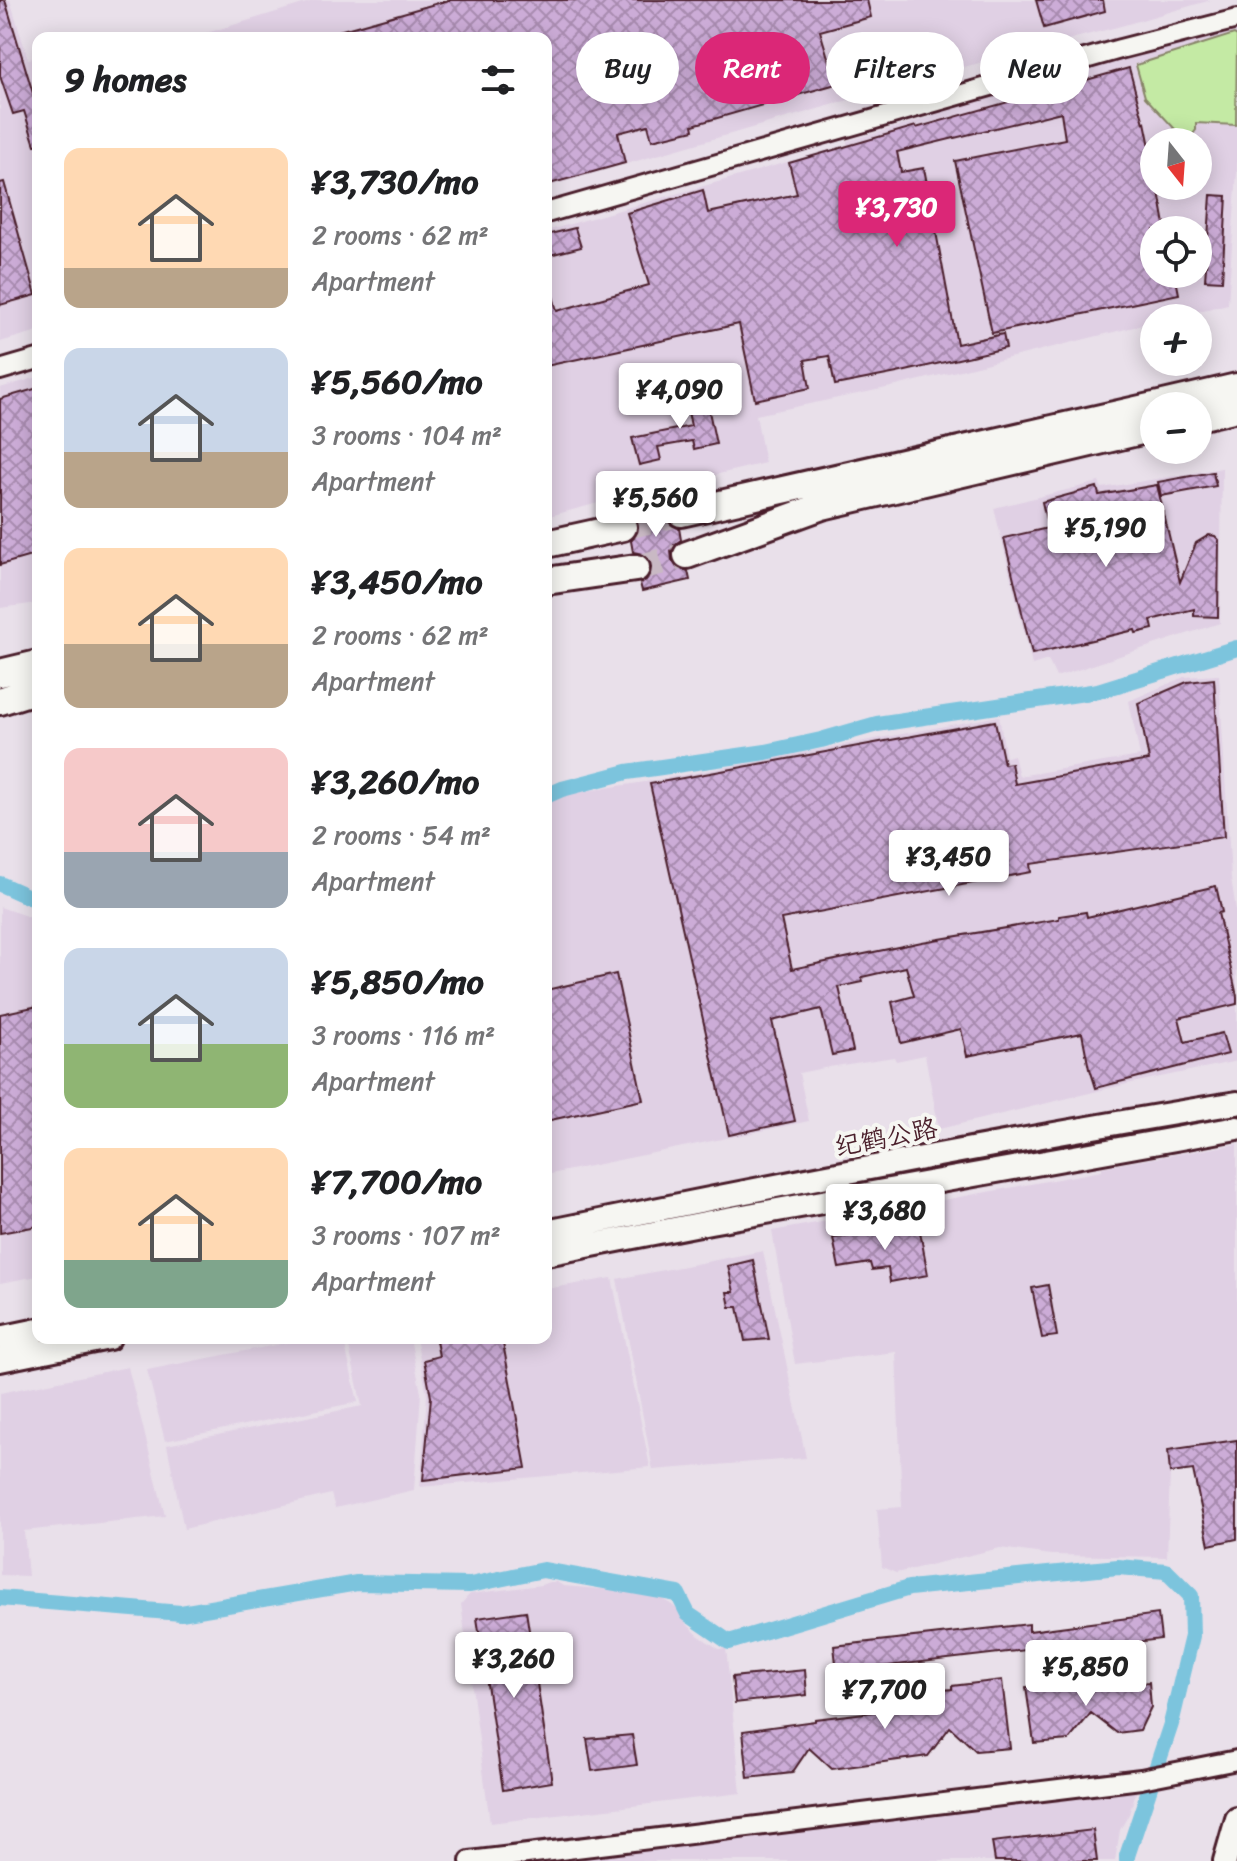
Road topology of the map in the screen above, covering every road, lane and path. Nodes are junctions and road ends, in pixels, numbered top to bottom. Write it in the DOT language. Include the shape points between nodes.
graph roads {
  1 [pos="1237,19"];
  2 [pos="552,211"];
  3 [pos="32,361"];
  4 [pos="0,370"];
  5 [pos="1237,387"];
  6 [pos="1212,393"];
  7 [pos="1237,408"];
  8 [pos="1140,409"];
  9 [pos="1212,414"];
  10 [pos="1140,431"];
  11 [pos="681,513"];
  12 [pos="623,527"];
  13 [pos="552,543"];
  14 [pos="687,555"];
  15 [pos="636,568"];
  16 [pos="552,580"];
  17 [pos="32,655"];
  18 [pos="0,659"];
  19 [pos="32,665"];
  20 [pos="0,673"];
  21 [pos="32,678"];
  22 [pos="0,686"];
  23 [pos="32,691"];
  24 [pos="0,701"];
  25 [pos="1237,1103"];
  26 [pos="1237,1128"];
  27 [pos="552,1231"];
  28 [pos="552,1253"];
  29 [pos="32,1331"];
  30 [pos="0,1338"];
  31 [pos="78,1344"];
  32 [pos="0,1360"];
  33 [pos="1237,1760"];
  34 [pos="1237,1819"];
  35 [pos="470,1861"];
  36 [pos="1225,1861"];
  1 -- 2 [label="street"];
  3 -- 4 [label="street"];
  5 -- 6 [label="highway"];
  7 -- 9 [label="highway"];
  8 -- 11 [label="highway"];
  10 -- 14 [label="highway" via="822,506"];
  12 -- 13 [label="highway"];
  15 -- 16 [label="highway"];
  17 -- 18 [label="highway"];
  19 -- 20 [label="highway"];
  21 -- 22 [label="highway"];
  23 -- 24 [label="highway"];
  25 -- 27 [label="main road, 纪鹤公路"];
  26 -- 28 [label="main road, 纪鹤公路"];
  29 -- 30 [label="main road"];
  31 -- 32 [label="main road"];
  33 -- 35 [label="street" via="1141,1779"];
  34 -- 36 [label="main road"];
}
